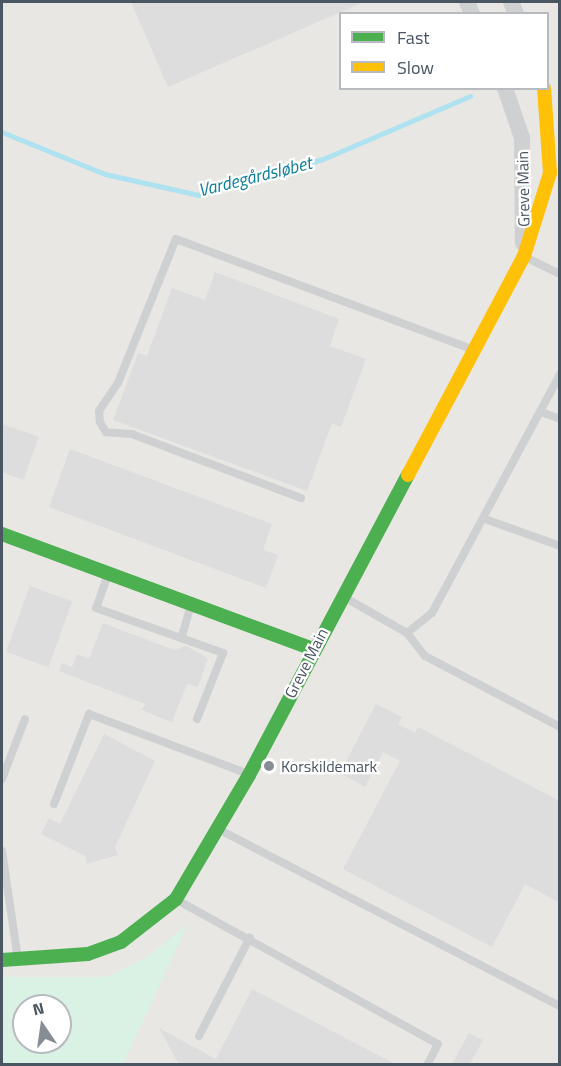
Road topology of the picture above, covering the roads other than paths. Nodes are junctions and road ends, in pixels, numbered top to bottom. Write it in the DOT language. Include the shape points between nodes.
graph roads {
  1 [pos="506,90"];
  2 [pos="544,90"];
  3 [pos="524,256"];
  4 [pos="560,274"];
  5 [pos="473,350"];
  6 [pos="560,374"];
  7 [pos="541,412"];
  8 [pos="560,419"];
  9 [pos="301,498"];
  10 [pos="485,519"];
  11 [pos="2,534"];
  12 [pos="560,546"];
  13 [pos="108,574"];
  14 [pos="341,595"];
  15 [pos="191,604"];
  16 [pos="407,633"];
  17 [pos="182,636"];
  18 [pos="313,649"];
  19 [pos="25,719"];
  20 [pos="197,719"];
  21 [pos="560,727"];
  22 [pos="249,775"];
  23 [pos="2,779"];
  24 [pos="54,804"];
  25 [pos="217,829"];
  26 [pos="2,851"];
  27 [pos="176,899"];
  28 [pos="250,937"];
  29 [pos="2,960"];
  30 [pos="18,960"];
  31 [pos="560,1006"];
  32 [pos="199,1036"];
  33 [pos="428,1065"];
  1 -- 3 [label="street, Greve Main" via="522,138"];
  2 -- 3 [label="street, Greve Main" via="550,173"];
  3 -- 4 [label="lane"];
  3 -- 5 [label="street, Greve Main"];
  5 -- 9 [label="lane" via="176,239 118,383 99,411 100,422 106,432 132,434"];
  5 -- 14 [label="street, Greve Main"];
  6 -- 7 [label="lane"];
  7 -- 8 [label="lane"];
  7 -- 10 [label="lane"];
  10 -- 12 [label="lane"];
  10 -- 16 [label="lane" via="432,613"];
  11 -- 13 [label="street"];
  13 -- 15 [label="street"];
  13 -- 17 [label="lane" via="96,608"];
  14 -- 16 [label="lane"];
  14 -- 18 [label="street, Greve Main"];
  15 -- 17 [label="lane"];
  15 -- 18 [label="street"];
  16 -- 21 [label="lane" via="425,656"];
  17 -- 20 [label="lane" via="223,653"];
  18 -- 22 [label="street, Greve Main"];
  19 -- 23 [label="lane"];
  22 -- 24 [label="lane" via="88,714"];
  22 -- 25 [label="street, Greve Main"];
  25 -- 27 [label="street, Greve Main"];
  25 -- 31 [label="lane"];
  26 -- 30 [label="lane"];
  27 -- 28 [label="lane"];
  27 -- 30 [label="street, Greve Main" via="121,942 54,961"];
  28 -- 32 [label="lane"];
  28 -- 33 [label="lane" via="438,1044"];
  29 -- 30 [label="street, Greve Main"];
}
